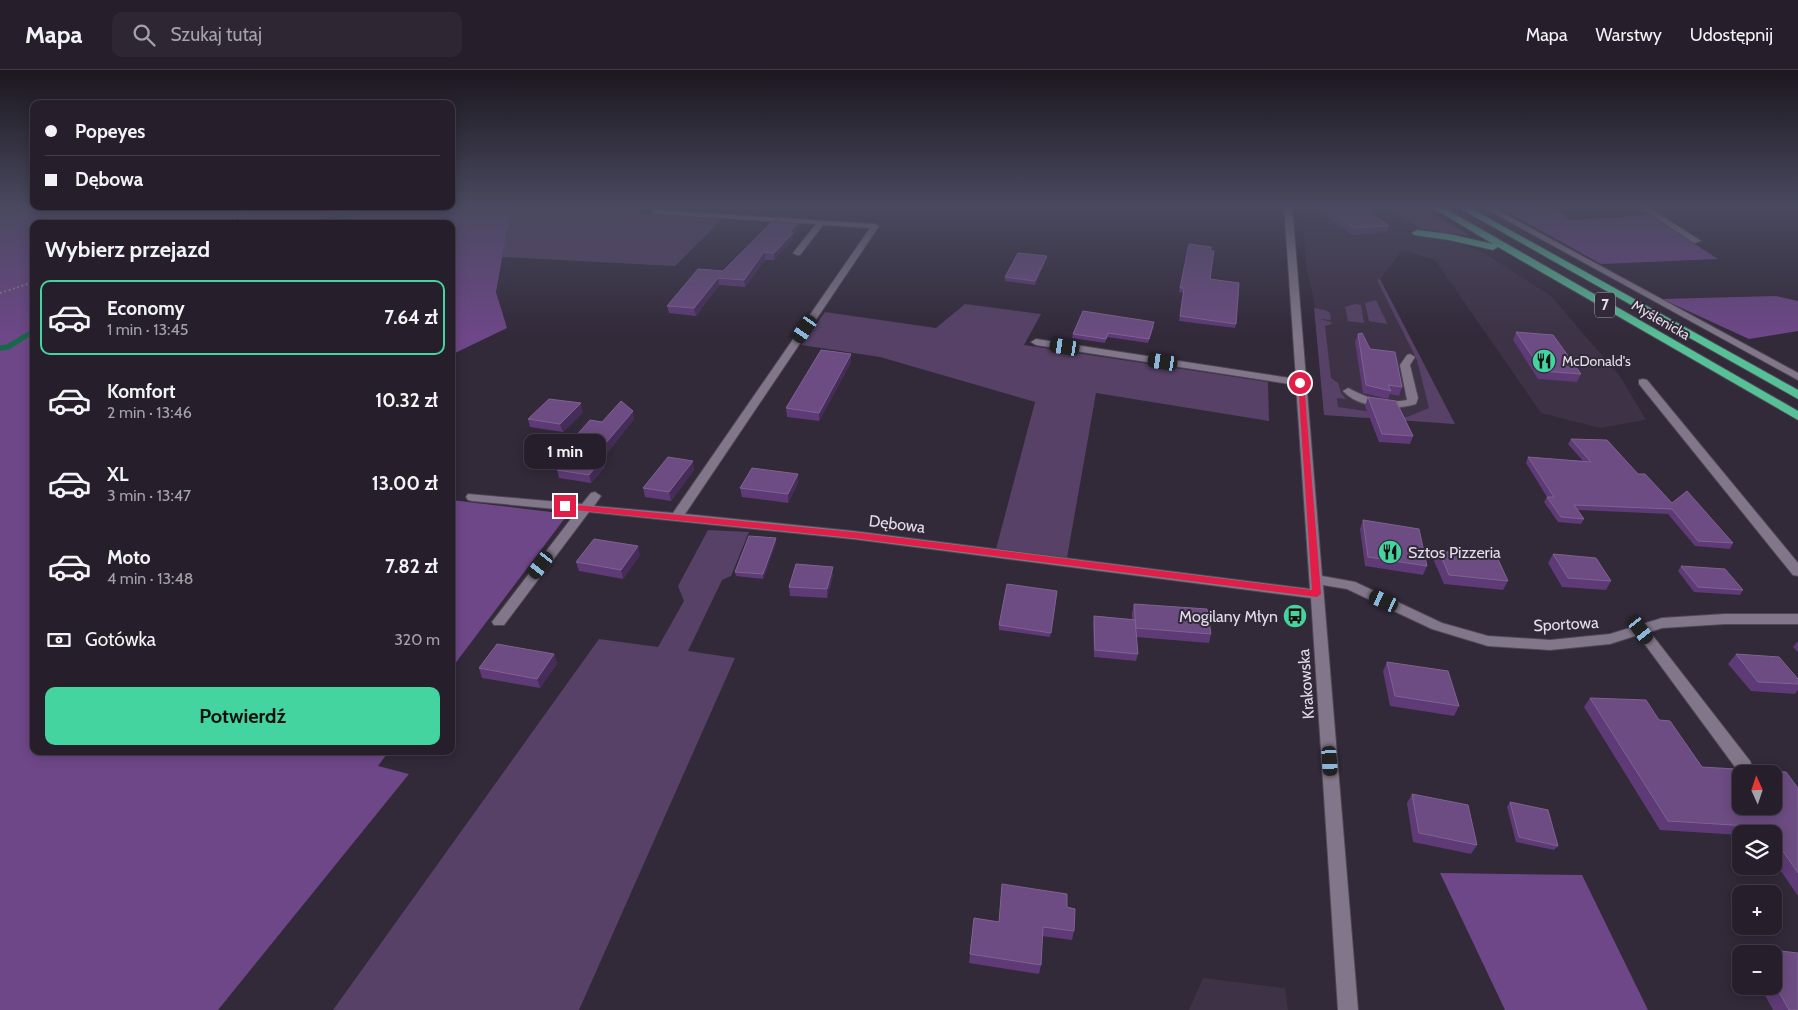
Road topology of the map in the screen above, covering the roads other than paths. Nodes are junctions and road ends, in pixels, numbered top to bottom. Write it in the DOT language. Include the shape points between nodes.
graph roads {
  1 [pos="800,249"];
  2 [pos="859,249"];
  3 [pos="1291,249"];
  4 [pos="1499,249"];
  5 [pos="1508,249"];
  6 [pos="1536,249"];
  7 [pos="1563,249"];
  8 [pos="797,253"];
  9 [pos="1519,255"];
  10 [pos="1036,342"];
  11 [pos="1410,357"];
  12 [pos="1798,377"];
  13 [pos="1643,382"];
  14 [pos="1300,383"];
  15 [pos="1348,391"];
  16 [pos="1798,395"];
  17 [pos="1798,416"];
  18 [pos="595,496"];
  19 [pos="472,497"];
  20 [pos="584,508"];
  21 [pos="677,517"];
  22 [pos="1798,572"];
  23 [pos="1316,579"];
  24 [pos="1317,594"];
  25 [pos="1798,619"];
  26 [pos="499,622"];
  27 [pos="1641,630"];
  28 [pos="1743,765"];
  29 [pos="1348,1010"];
  1 -- 8 [label="street"];
  2 -- 21 [label="street"];
  3 -- 14 [label="street, Krakowska"];
  4 -- 9 [label="highway"];
  5 -- 9 [label="highway, Myślenicka / 7"];
  6 -- 16 [label="highway, Myślenicka / 7"];
  7 -- 12 [label="street"];
  9 -- 17 [label="highway, Myślenicka / 7"];
  10 -- 14 [label="street"];
  11 -- 15 [label="street" via="1405,365 1413,398 1409,404 1364,400"];
  13 -- 22 [label="street"];
  14 -- 23 [label="street, Krakowska"];
  18 -- 20 [label="street"];
  19 -- 20 [label="street, Dębowa"];
  20 -- 21 [label="street, Dębowa"];
  20 -- 26 [label="street"];
  21 -- 24 [label="street, Dębowa" via="853,535"];
  23 -- 24 [label="street, Krakowska"];
  23 -- 27 [label="street, Sportowa" via="1350,585 1437,626 1488,641 1550,645 1610,639"];
  24 -- 29 [label="street, Krakowska"];
  25 -- 27 [label="street, Sportowa" via="1662,623"];
  27 -- 28 [label="street"];
}
